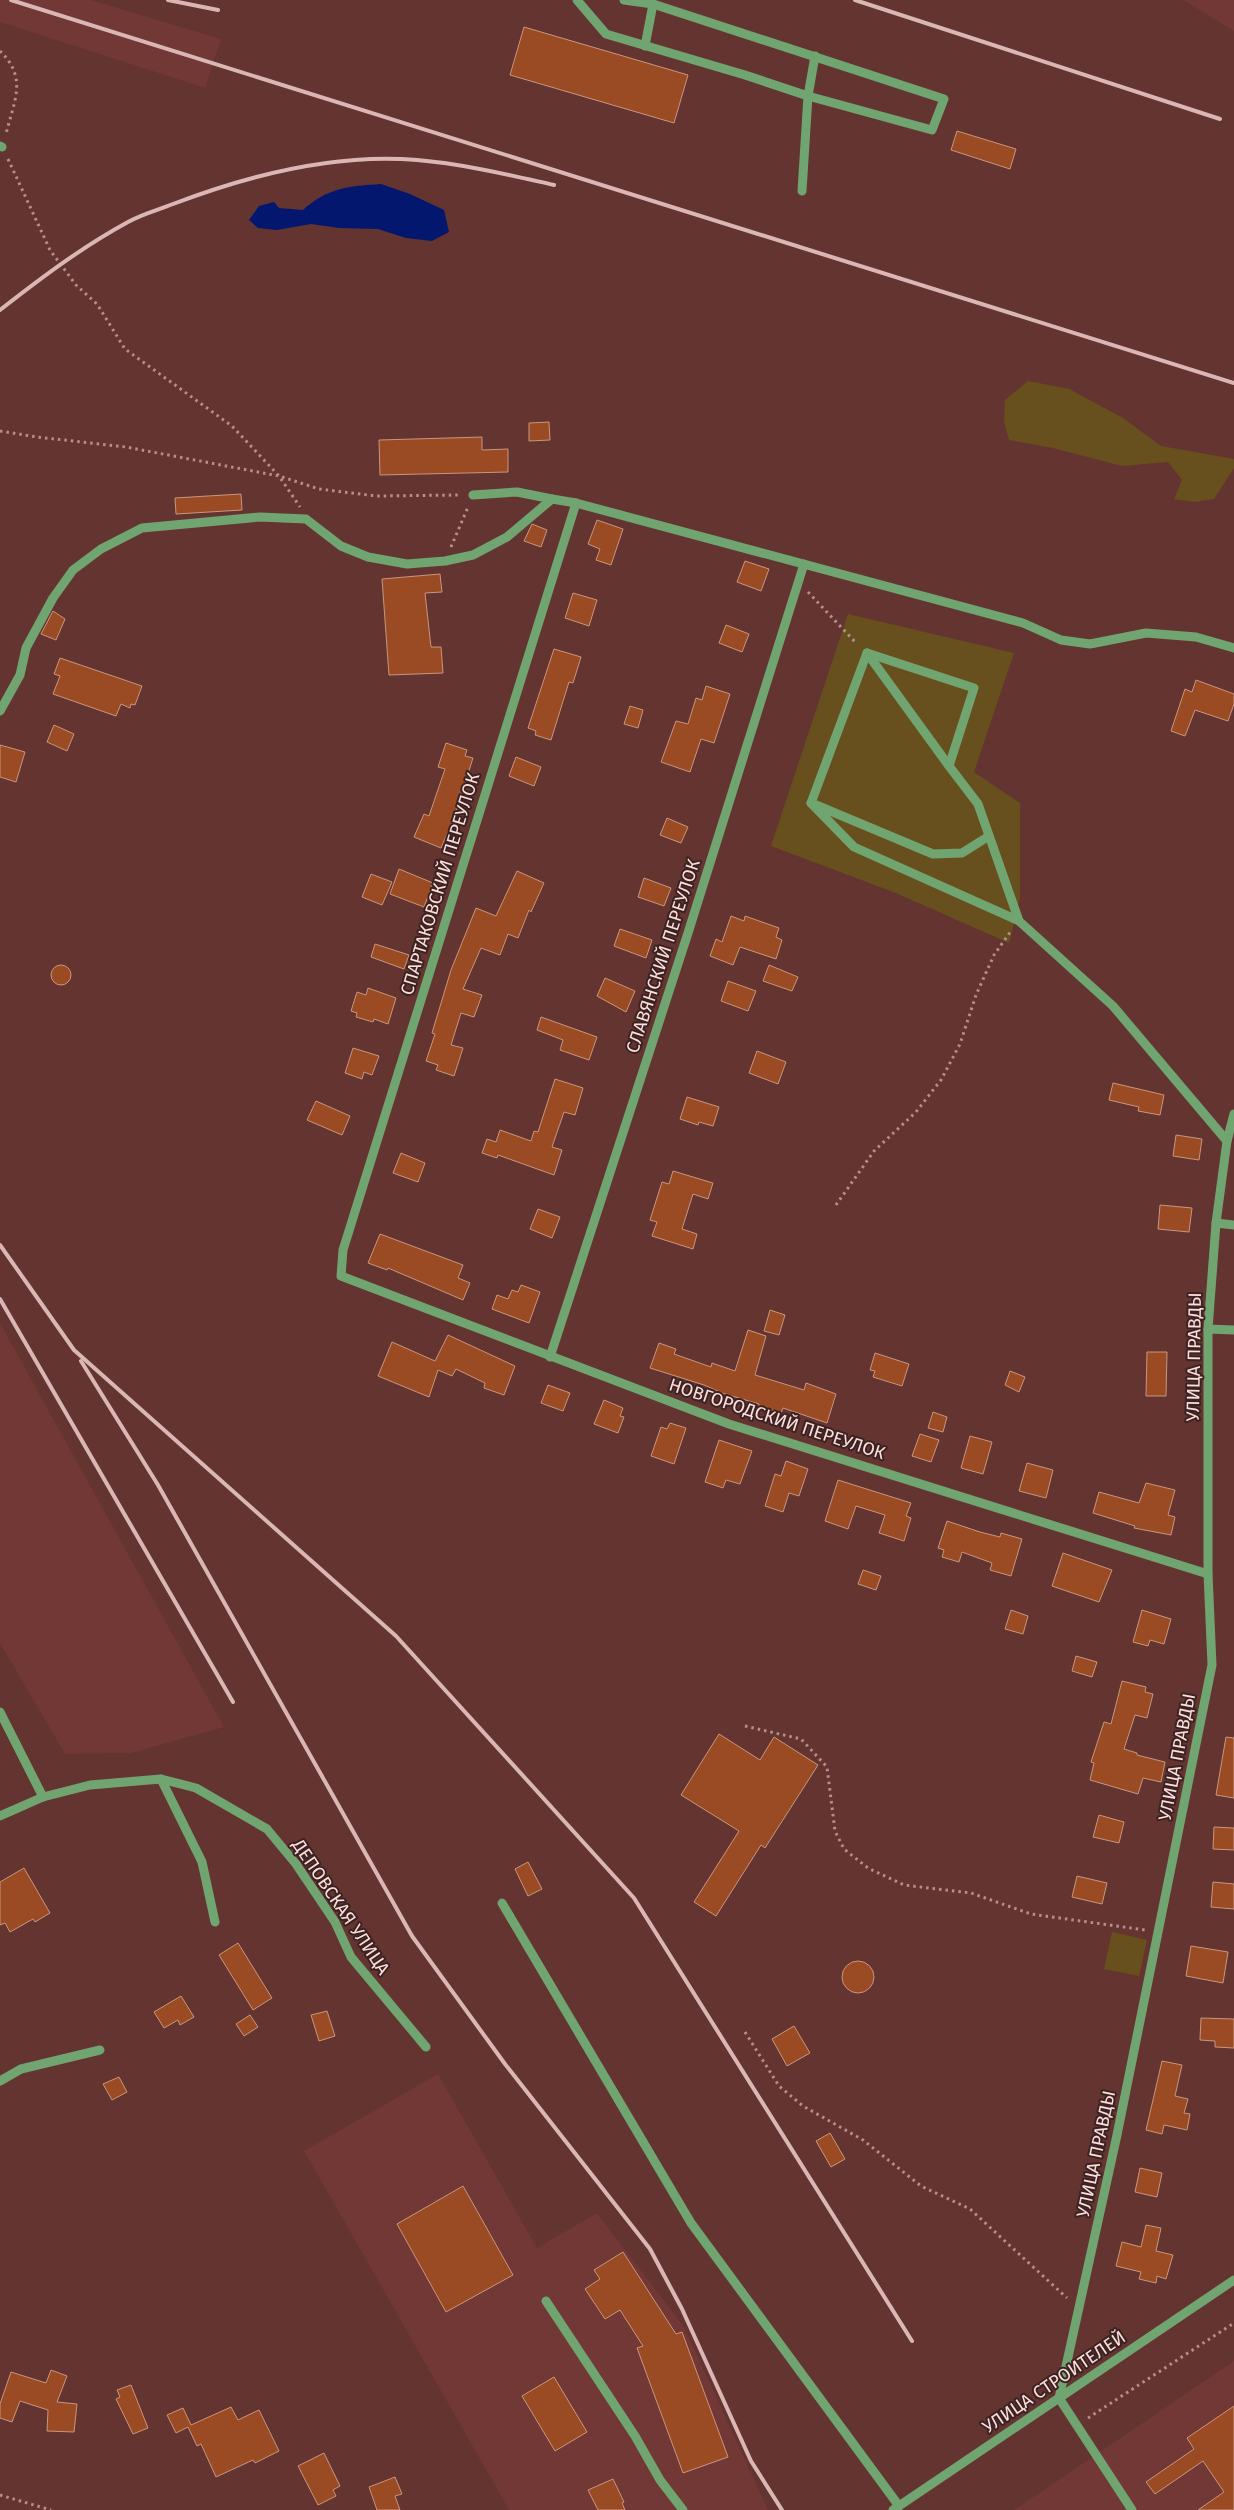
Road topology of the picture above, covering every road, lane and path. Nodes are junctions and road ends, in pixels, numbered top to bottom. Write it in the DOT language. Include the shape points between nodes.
graph roads {
  1 [pos="577,0"];
  2 [pos="624,0"];
  3 [pos="653,4"];
  4 [pos="645,46"];
  5 [pos="0,51"];
  6 [pos="815,56"];
  7 [pos="808,96"];
  8 [pos="1,146"];
  9 [pos="802,191"];
  10 [pos="0,431"];
  11 [pos="279,476"];
  12 [pos="473,495"];
  13 [pos="552,499"];
  14 [pos="576,503"];
  15 [pos="306,519"];
  16 [pos="445,561"];
  17 [pos="804,564"];
  18 [pos="798,582"];
  19 [pos="1234,648"];
  20 [pos="867,653"];
  21 [pos="0,711"];
  22 [pos="949,766"];
  23 [pos="811,803"];
  24 [pos="989,836"];
  25 [pos="1019,921"];
  26 [pos="1234,1114"];
  27 [pos="1227,1142"];
  28 [pos="836,1205"];
  29 [pos="1216,1223"];
  30 [pos="1234,1225"];
  31 [pos="341,1276"];
  32 [pos="1208,1329"];
  33 [pos="1234,1330"];
  34 [pos="550,1356"];
  35 [pos="1208,1574"];
  36 [pos="0,1712"];
  37 [pos="745,1726"];
  38 [pos="162,1779"];
  39 [pos="43,1797"];
  40 [pos="0,1816"];
  41 [pos="502,1903"];
  42 [pos="215,1922"];
  43 [pos="1158,1932"];
  44 [pos="744,2032"];
  45 [pos="426,2047"];
  46 [pos="100,2050"];
  47 [pos="0,2081"];
  48 [pos="1234,2280"];
  49 [pos="546,2301"];
  50 [pos="1079,2308"];
  51 [pos="1234,2323"];
  52 [pos="1059,2398"];
  53 [pos="1077,2425"];
  54 [pos="0,2495"];
  55 [pos="896,2508"];
  56 [pos="51,2510"];
  57 [pos="683,2510"];
  58 [pos="1132,2510"];
  1 -- 4 [label="street" via="606,34"];
  2 -- 3 [label="street"];
  3 -- 4 [label="street"];
  3 -- 6 [label="street"];
  4 -- 7 [label="street"];
  5 -- 8 [label="path" via="10,60 19,85"];
  6 -- 7 [label="street"];
  6 -- 7 [label="street" via="944,99 932,130"];
  7 -- 9 [label="street"];
  8 -- 11 [label="path" via="50,250 76,285 97,304 125,349 232,426"];
  10 -- 11 [label="path" via="126,446"];
  11 -- 12 [label="path" via="319,489 376,496"];
  11 -- 15 [label="path" via="297,499"];
  12 -- 13 [label="street" via="517,492"];
  12 -- 16 [label="path"];
  13 -- 14 [label="street"];
  13 -- 16 [label="street" via="508,537 472,556"];
  14 -- 17 [label="street"];
  14 -- 31 [label="street, СПАРТАКОВСКИЙ ПЕРЕУЛОК" via="343,1250"];
  15 -- 16 [label="street" via="341,546 368,557 407,564"];
  15 -- 21 [label="street" via="260,517 142,528 101,549 73,570 52,598 26,648 20,675"];
  17 -- 18 [label="street, СЛАВЯНСКИЙ ПЕРЕУЛОК"];
  17 -- 19 [label="street" via="1023,623 1061,640 1090,644 1146,633 1196,637"];
  18 -- 20 [label="path"];
  18 -- 34 [label="street, СЛАВЯНСКИЙ ПЕРЕУЛОК"];
  20 -- 22 [label="street"];
  20 -- 22 [label="street" via="974,688"];
  20 -- 23 [label="street"];
  22 -- 24 [label="street" via="978,804"];
  23 -- 24 [label="street" via="932,854 962,853"];
  23 -- 25 [label="street" via="854,848"];
  24 -- 25 [label="street"];
  25 -- 27 [label="street" via="1113,1006"];
  25 -- 28 [label="path" via="994,955 976,995 960,1044 941,1080 916,1112 874,1151"];
  26 -- 27 [label="street, УЛИЦА ПРАВДЫ"];
  27 -- 29 [label="street, УЛИЦА ПРАВДЫ"];
  29 -- 30 [label="street"];
  29 -- 32 [label="street, УЛИЦА ПРАВДЫ"];
  31 -- 34 [label="street, НОВГОРОДСКИЙ ПЕРЕУЛОК"];
  32 -- 33 [label="street"];
  32 -- 35 [label="street, УЛИЦА ПРАВДЫ"];
  34 -- 35 [label="street, НОВГОРОДСКИЙ ПЕРЕУЛОК" via="730,1424"];
  35 -- 43 [label="street, УЛИЦА ПРАВДЫ" via="1212,1664"];
  36 -- 39 [label="street"];
  37 -- 43 [label="path" via="801,1739 827,1767 835,1831 844,1849 868,1868 904,1885 971,1893 1031,1914"];
  38 -- 39 [label="street, ДЕПОВСКАЯ УЛИЦА" via="90,1785"];
  38 -- 42 [label="street" via="202,1862"];
  38 -- 45 [label="street, ДЕПОВСКАЯ УЛИЦА" via="196,1788 267,1829 296,1864 335,1922 351,1957"];
  39 -- 40 [label="street, ДЕПОВСКАЯ УЛИЦА"];
  41 -- 55 [label="street" via="691,2223"];
  43 -- 50 [label="street, УЛИЦА ПРАВДЫ" via="1118,2135"];
  44 -- 50 [label="path" via="779,2086 803,2106 863,2140 921,2186 970,2209"];
  46 -- 47 [label="street" via="21,2069"];
  48 -- 52 [label="street, УЛИЦА СТРОИТЕЛЕЙ"];
  49 -- 57 [label="street" via="636,2436 660,2480"];
  50 -- 52 [label="street, УЛИЦА ПРАВДЫ"];
  51 -- 53 [label="path"];
  52 -- 53 [label="street"];
  52 -- 55 [label="street, УЛИЦА СТРОИТЕЛЕЙ"];
  53 -- 58 [label="street"];
  54 -- 56 [label="path"];
}
